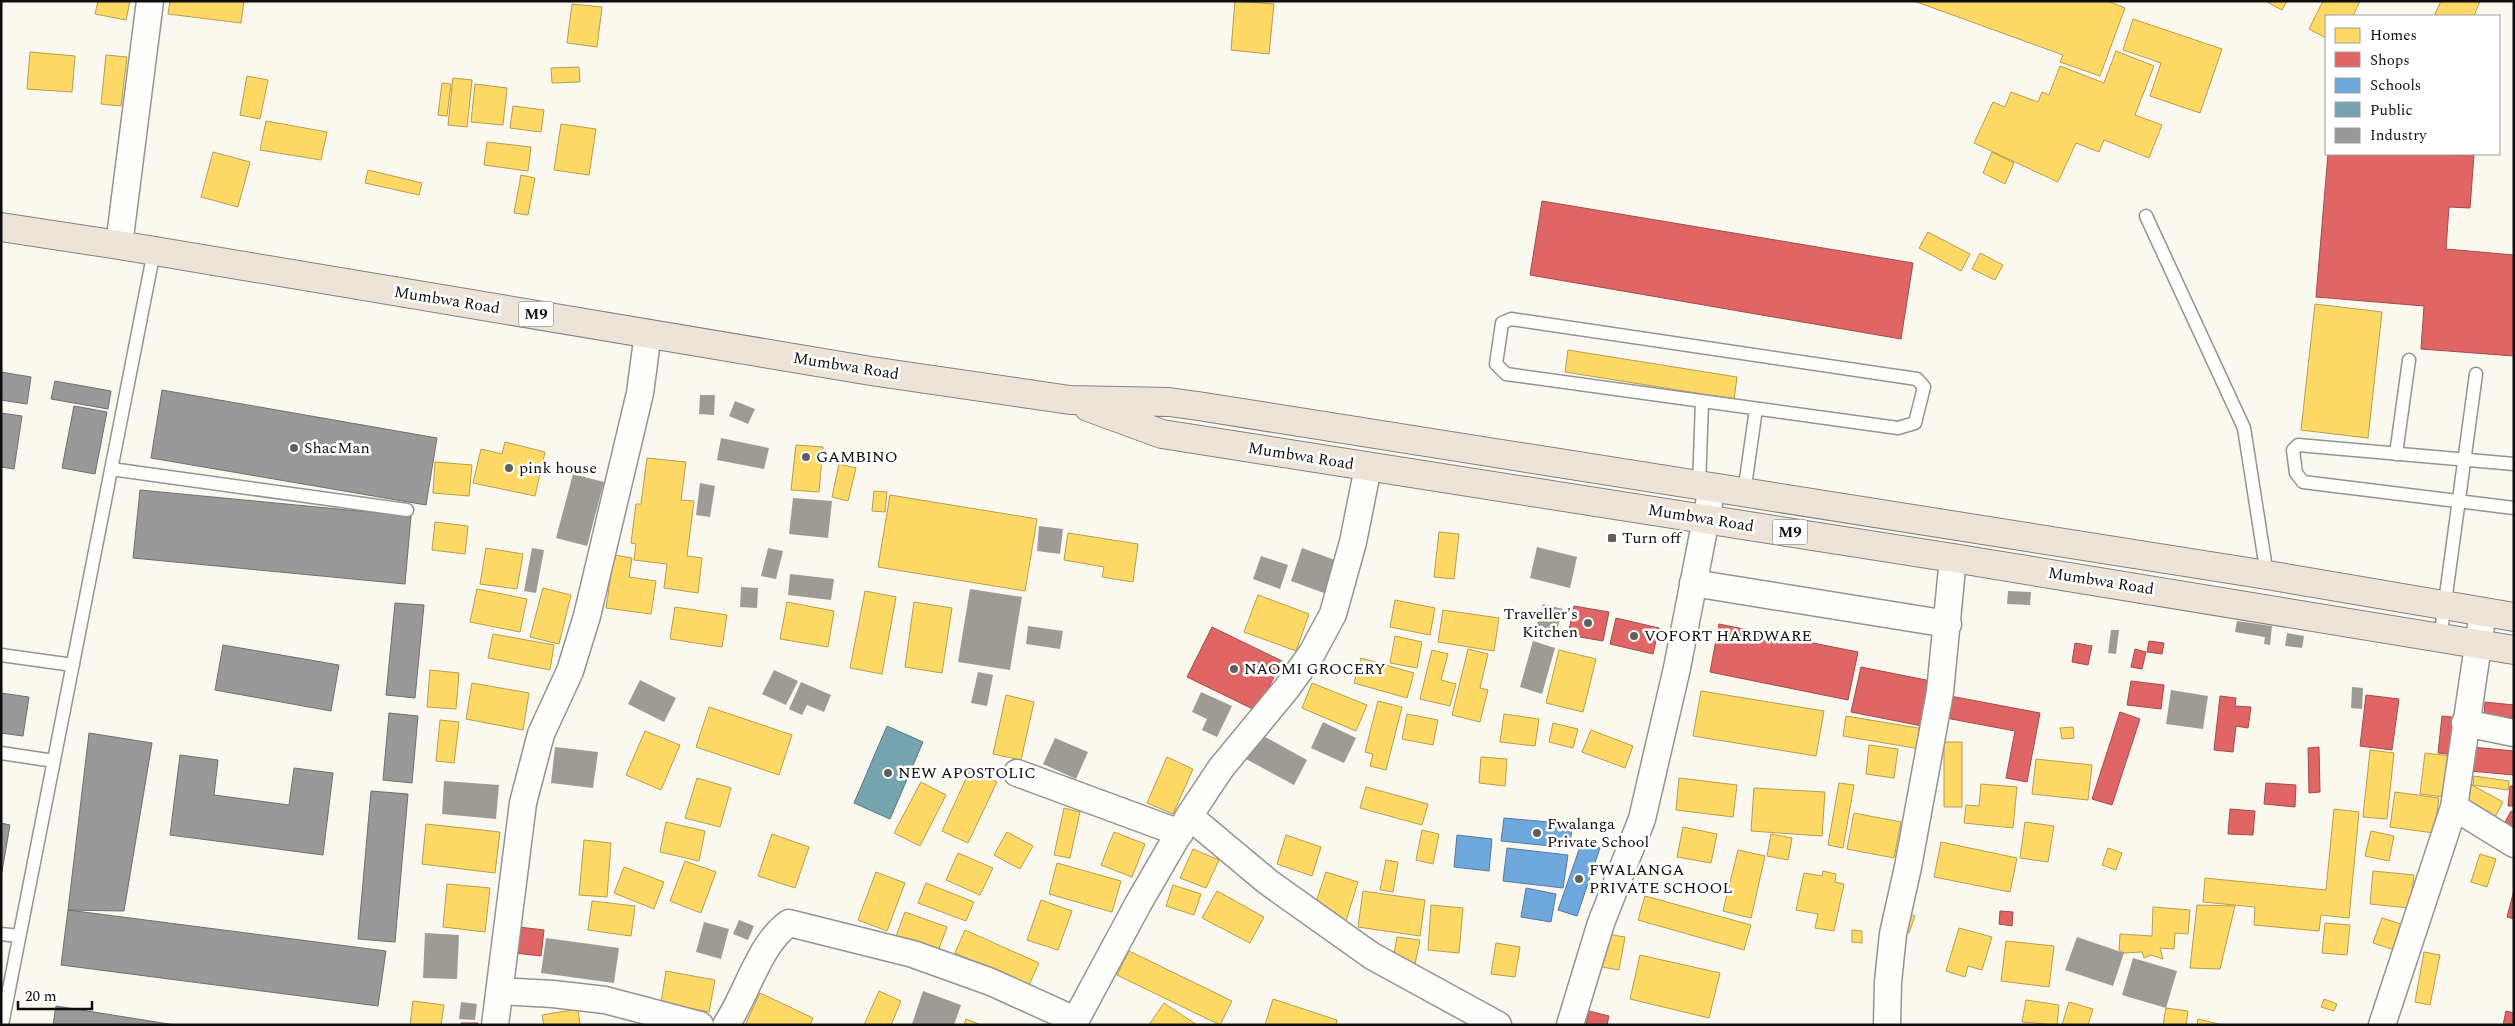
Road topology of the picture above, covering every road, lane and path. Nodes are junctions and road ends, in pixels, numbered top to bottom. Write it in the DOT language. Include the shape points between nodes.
graph roads {
  1 [pos="150,1"];
  2 [pos="2146,216"];
  3 [pos="1,227"];
  4 [pos="119,245"];
  5 [pos="154,251"];
  6 [pos="648,333"];
  7 [pos="2409,360"];
  8 [pos="2476,374"];
  9 [pos="1070,400"];
  10 [pos="1702,402"];
  11 [pos="1756,409"];
  12 [pos="2396,454"];
  13 [pos="2464,460"];
  14 [pos="2514,464"];
  15 [pos="1368,467"];
  16 [pos="111,469"];
  17 [pos="1706,487"];
  18 [pos="1744,493"];
  19 [pos="2458,502"];
  20 [pos="2514,508"];
  21 [pos="407,510"];
  22 [pos="1706,518"];
  23 [pos="1954,558"];
  24 [pos="2267,574"];
  25 [pos="1694,583"];
  26 [pos="2444,606"];
  27 [pos="2483,612"];
  28 [pos="2514,617"];
  29 [pos="1948,624"];
  30 [pos="2440,639"];
  31 [pos="2478,644"];
  32 [pos="2514,650"];
  33 [pos="1,655"];
  34 [pos="73,665"];
  35 [pos="2465,723"];
  36 [pos="2514,734"];
  37 [pos="1,753"];
  38 [pos="54,761"];
  39 [pos="1017,773"];
  40 [pos="2454,807"];
  41 [pos="1184,825"];
  42 [pos="2514,844"];
  43 [pos="1,934"];
  44 [pos="19,936"];
  45 [pos="500,992"];
  46 [pos="1074,1022"];
  47 [pos="2,1025"];
  48 [pos="495,1025"];
  49 [pos="700,1025"];
  50 [pos="726,1025"];
  51 [pos="1498,1025"];
  52 [pos="1570,1025"];
  53 [pos="1887,1025"];
  54 [pos="2382,1025"];
  1 -- 4 [label="street"];
  2 -- 24 [label="lane" via="2244,428"];
  3 -- 4 [label="main road, Mumbwa Road / M9"];
  4 -- 5 [label="main road, Mumbwa Road / M9"];
  5 -- 6 [label="main road, Mumbwa Road / M9"];
  5 -- 16 [label="lane"];
  6 -- 9 [label="main road, Mumbwa Road / M9" via="871,371"];
  6 -- 45 [label="street" via="640,393 587,616 570,671 541,734 523,803"];
  7 -- 12 [label="lane"];
  8 -- 13 [label="lane"];
  9 -- 15 [label="main road, Mumbwa Road / M9" via="1162,434"];
  9 -- 17 [label="main road, Mumbwa Road / M9" via="1169,402"];
  10 -- 11 [label="lane"];
  10 -- 11 [label="lane" via="1506,374 1496,364 1502,323 1511,319 1917,379 1924,387 1915,423 1898,428"];
  10 -- 17 [label="lane"];
  11 -- 18 [label="lane"];
  12 -- 13 [label="lane"];
  12 -- 19 [label="lane" via="2298,445 2293,450 2293,463 2303,482"];
  13 -- 14 [label="lane"];
  13 -- 19 [label="lane"];
  15 -- 22 [label="main road, Mumbwa Road / M9"];
  15 -- 41 [label="street" via="1353,542 1333,614 1302,667 1221,768"];
  16 -- 21 [label="lane"];
  16 -- 34 [label="lane"];
  17 -- 18 [label="main road, Mumbwa Road / M9"];
  17 -- 22 [label="street"];
  18 -- 24 [label="main road, Mumbwa Road / M9"];
  19 -- 20 [label="lane"];
  19 -- 26 [label="lane"];
  22 -- 23 [label="main road, Mumbwa Road / M9"];
  22 -- 25 [label="street"];
  23 -- 29 [label="street"];
  23 -- 30 [label="main road, Mumbwa Road / M9"];
  24 -- 26 [label="main road, Mumbwa Road / M9"];
  25 -- 29 [label="street"];
  25 -- 52 [label="street" via="1642,819 1601,923"];
  26 -- 27 [label="main road, Mumbwa Road / M9"];
  26 -- 30 [label="lane"];
  27 -- 28 [label="main road, Mumbwa Road / M9"];
  27 -- 31 [label="street"];
  29 -- 53 [label="street" via="1930,751 1893,934"];
  30 -- 31 [label="main road, Mumbwa Road / M9"];
  31 -- 32 [label="main road, Mumbwa Road / M9"];
  31 -- 35 [label="street"];
  33 -- 34 [label="lane"];
  34 -- 38 [label="lane"];
  35 -- 36 [label="street"];
  35 -- 40 [label="street"];
  37 -- 38 [label="lane"];
  38 -- 44 [label="lane"];
  39 -- 41 [label="street"];
  40 -- 42 [label="street"];
  40 -- 54 [label="street"];
  41 -- 46 [label="street"];
  41 -- 51 [label="street" via="1372,956"];
  43 -- 44 [label="lane"];
  44 -- 47 [label="lane"];
  45 -- 48 [label="street"];
  45 -- 49 [label="street" via="605,1000"];
  46 -- 50 [label="street" via="991,982 913,954 790,923 778,931 769,945"];
}
